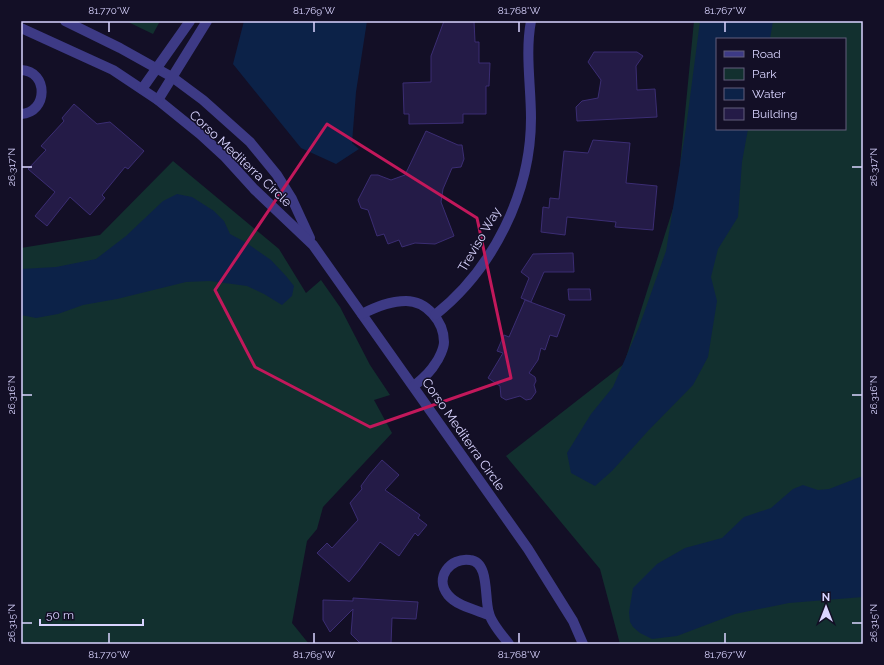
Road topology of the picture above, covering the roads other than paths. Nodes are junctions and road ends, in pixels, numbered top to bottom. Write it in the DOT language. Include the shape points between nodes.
graph roads {
  1 [pos="65,21"];
  2 [pos="190,21"];
  3 [pos="206,21"];
  4 [pos="531,21"];
  5 [pos="21,28"];
  6 [pos="157,68"];
  7 [pos="21,70"];
  8 [pos="172,77"];
  9 [pos="142,89"];
  10 [pos="158,100"];
  11 [pos="21,114"];
  12 [pos="313,245"];
  13 [pos="362,314"];
  14 [pos="435,315"];
  15 [pos="414,386"];
  16 [pos="489,615"];
  17 [pos="508,644"];
  18 [pos="583,644"];
  1 -- 6 [label="street, Corso Mediterra Circle"];
  2 -- 6 [label="street"];
  3 -- 8 [label="street"];
  4 -- 14 [label="street, Treviso Way" via="528,56 531,112 529,144 518,194 499,237 473,278"];
  5 -- 9 [label="street, Corso Mediterra Circle" via="114,70"];
  6 -- 8 [label="street, Corso Mediterra Circle"];
  6 -- 9 [label="street"];
  7 -- 11 [label="street" via="36,77 42,89 42,96 36,108"];
  8 -- 10 [label="street"];
  8 -- 12 [label="street, Corso Mediterra Circle" via="203,100 250,142 292,199"];
  9 -- 10 [label="street, Corso Mediterra Circle"];
  10 -- 12 [label="street, Corso Mediterra Circle" via="224,156 254,189"];
  12 -- 13 [label="street, Corso Mediterra Circle"];
  13 -- 14 [label="street" via="380,305 407,301 420,304"];
  13 -- 15 [label="street, Corso Mediterra Circle"];
  14 -- 15 [label="street" via="444,342 435,365"];
  15 -- 18 [label="street, Corso Mediterra Circle" via="528,549 573,621"];
  16 -- 16 [label="street" via="476,611 447,594 442,576 456,561 471,560 480,565 485,578"];
  16 -- 17 [label="street"];
}
